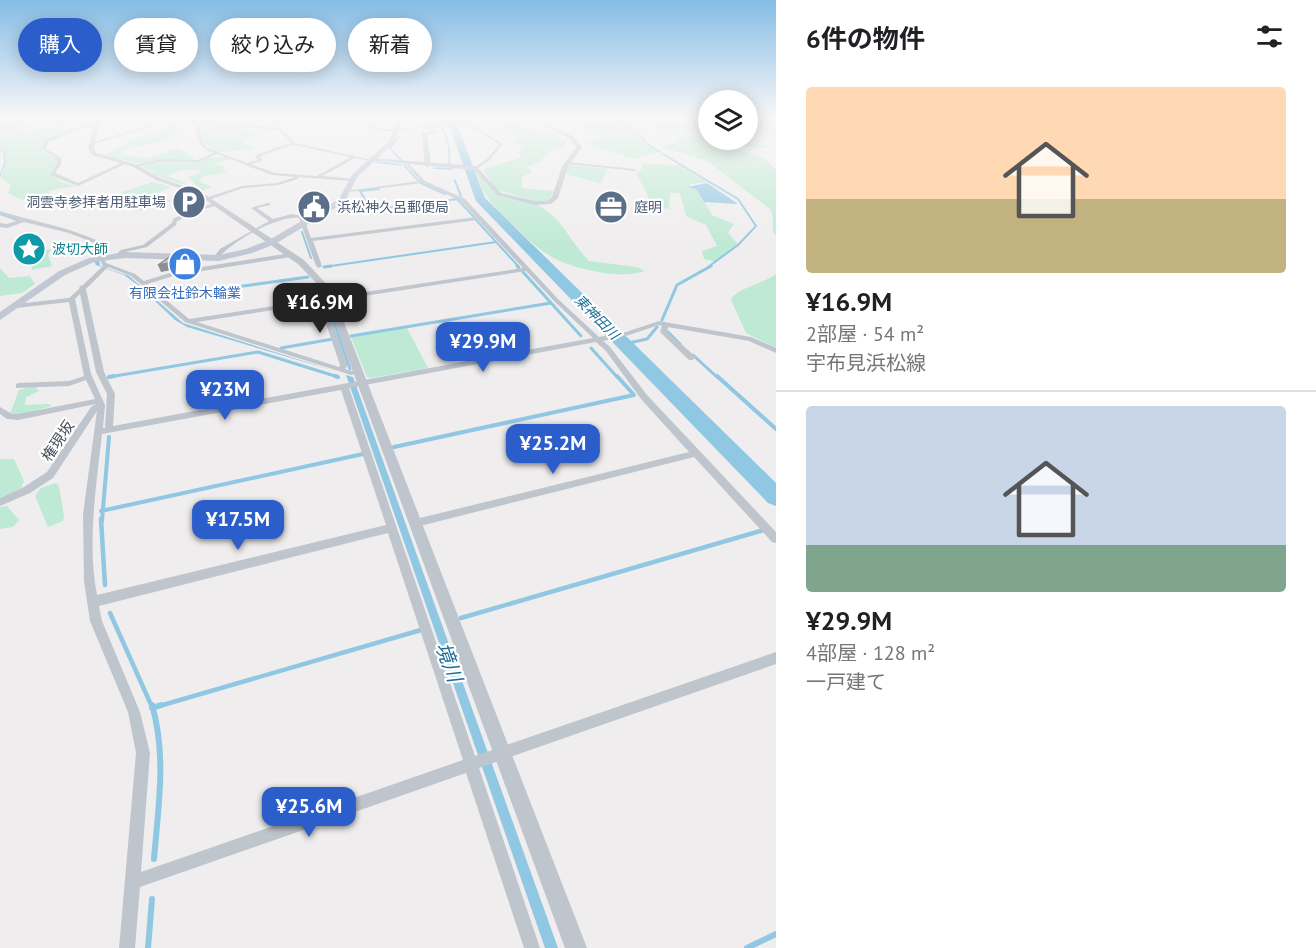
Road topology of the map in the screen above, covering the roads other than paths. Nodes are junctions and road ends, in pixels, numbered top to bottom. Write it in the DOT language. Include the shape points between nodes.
graph roads {
  1 [pos="59,161"];
  2 [pos="117,161"];
  3 [pos="158,161"];
  4 [pos="239,161"];
  5 [pos="257,161"];
  6 [pos="348,161"];
  7 [pos="370,161"];
  8 [pos="382,161"];
  9 [pos="427,161"];
  10 [pos="486,161"];
  11 [pos="124,163"];
  12 [pos="568,163"];
  13 [pos="247,164"];
  14 [pos="408,164"];
  15 [pos="135,166"];
  16 [pos="427,166"];
  17 [pos="475,168"];
  18 [pos="635,170"];
  19 [pos="300,177"];
  20 [pos="316,178"];
  21 [pos="352,180"];
  22 [pos="423,182"];
  23 [pos="348,190"];
  24 [pos="208,199"];
  25 [pos="216,204"];
  26 [pos="268,204"];
  27 [pos="276,209"];
  28 [pos="0,212"];
  29 [pos="286,217"];
  30 [pos="479,218"];
  31 [pos="25,220"];
  32 [pos="273,220"];
  33 [pos="304,224"];
  34 [pos="0,225"];
  35 [pos="255,231"];
  36 [pos="309,240"];
  37 [pos="272,242"];
  38 [pos="117,255"];
  39 [pos="291,255"];
  40 [pos="216,258"];
  41 [pos="101,263"];
  42 [pos="319,266"];
  43 [pos="527,269"];
  44 [pos="145,283"];
  45 [pos="82,287"];
  46 [pos="72,300"];
  47 [pos="328,300"];
  48 [pos="16,306"];
  49 [pos="2,313"];
  50 [pos="187,321"];
  51 [pos="666,324"];
  52 [pos="601,339"];
  53 [pos="776,351"];
  54 [pos="692,358"];
  55 [pos="341,370"];
  56 [pos="88,377"];
  57 [pos="360,379"];
  58 [pos="19,386"];
  59 [pos="345,386"];
  60 [pos="100,403"];
  61 [pos="0,410"];
  62 [pos="104,431"];
  63 [pos="697,453"];
  64 [pos="0,502"];
  65 [pos="416,523"];
  66 [pos="391,528"];
  67 [pos="776,539"];
  68 [pos="92,602"];
  69 [pos="776,658"];
  70 [pos="498,756"];
  71 [pos="473,765"];
  72 [pos="133,882"];
  73 [pos="128,948"];
  74 [pos="532,948"];
  75 [pos="576,948"];
  1 -- 11 [label="street" via="52,174 78,185"];
  2 -- 11 [label="street"];
  3 -- 15 [label="street"];
  4 -- 13 [label="street"];
  5 -- 13 [label="street"];
  6 -- 20 [label="street"];
  7 -- 21 [label="main road"];
  8 -- 14 [label="street"];
  9 -- 16 [label="street"];
  10 -- 17 [label="street"];
  11 -- 15 [label="street"];
  12 -- 17 [label="street" via="554,200 545,204 499,194"];
  12 -- 18 [label="street"];
  13 -- 19 [label="street" via="274,174"];
  14 -- 16 [label="street"];
  14 -- 22 [label="street"];
  15 -- 24 [label="street"];
  16 -- 17 [label="street"];
  19 -- 20 [label="street"];
  19 -- 24 [label="street" via="278,184 242,187"];
  20 -- 21 [label="street"];
  21 -- 23 [label="main road"];
  22 -- 23 [label="street"];
  22 -- 30 [label="street" via="459,198"];
  23 -- 33 [label="main road" via="338,204"];
  24 -- 25 [label="street"];
  25 -- 35 [label="street"];
  25 -- 38 [label="street" via="175,220 145,246"];
  26 -- 32 [label="street" via="254,208"];
  27 -- 29 [label="street"];
  28 -- 31 [label="street"];
  29 -- 32 [label="street"];
  29 -- 33 [label="street" via="301,217"];
  30 -- 36 [label="street"];
  30 -- 43 [label="street"];
  31 -- 34 [label="street"];
  31 -- 41 [label="street" via="79,233 97,243"];
  32 -- 35 [label="street"];
  33 -- 36 [label="street"];
  33 -- 37 [label="main road"];
  35 -- 37 [label="street"];
  35 -- 40 [label="street" via="222,250"];
  36 -- 42 [label="street"];
  37 -- 39 [label="street"];
  37 -- 40 [label="main road"];
  38 -- 40 [label="main road"];
  38 -- 41 [label="main road"];
  39 -- 44 [label="street" via="177,273"];
  39 -- 47 [label="street" via="315,274"];
  41 -- 44 [label="street" via="125,270"];
  41 -- 45 [label="street"];
  41 -- 48 [label="main road" via="62,273"];
  43 -- 47 [label="street"];
  43 -- 52 [label="street"];
  44 -- 50 [label="street"];
  45 -- 46 [label="street"];
  45 -- 62 [label="street" via="100,372 111,394"];
  46 -- 48 [label="street"];
  46 -- 56 [label="street"];
  47 -- 50 [label="street"];
  47 -- 55 [label="street" via="344,365"];
  47 -- 57 [label="street"];
  48 -- 49 [label="main road"];
  50 -- 55 [label="street"];
  51 -- 52 [label="street" via="654,323"];
  51 -- 53 [label="street" via="751,339"];
  51 -- 54 [label="street" via="663,332"];
  52 -- 57 [label="street"];
  52 -- 63 [label="street" via="644,397"];
  55 -- 57 [label="street"];
  56 -- 58 [label="street" via="69,383"];
  56 -- 60 [label="street"];
  57 -- 59 [label="street"];
  57 -- 65 [label="street"];
  59 -- 62 [label="street"];
  59 -- 66 [label="street"];
  60 -- 61 [label="street" via="18,417"];
  60 -- 62 [label="street"];
  60 -- 64 [label="street, 権現坂" via="50,475"];
  62 -- 68 [label="street" via="88,514"];
  63 -- 65 [label="street"];
  63 -- 67 [label="street"];
  65 -- 70 [label="street"];
  66 -- 68 [label="street"];
  66 -- 71 [label="street"];
  68 -- 72 [label="street" via="141,738"];
  69 -- 70 [label="street"];
  70 -- 71 [label="street"];
  70 -- 75 [label="street"];
  71 -- 72 [label="street"];
  71 -- 74 [label="street"];
  72 -- 73 [label="street"];
}
